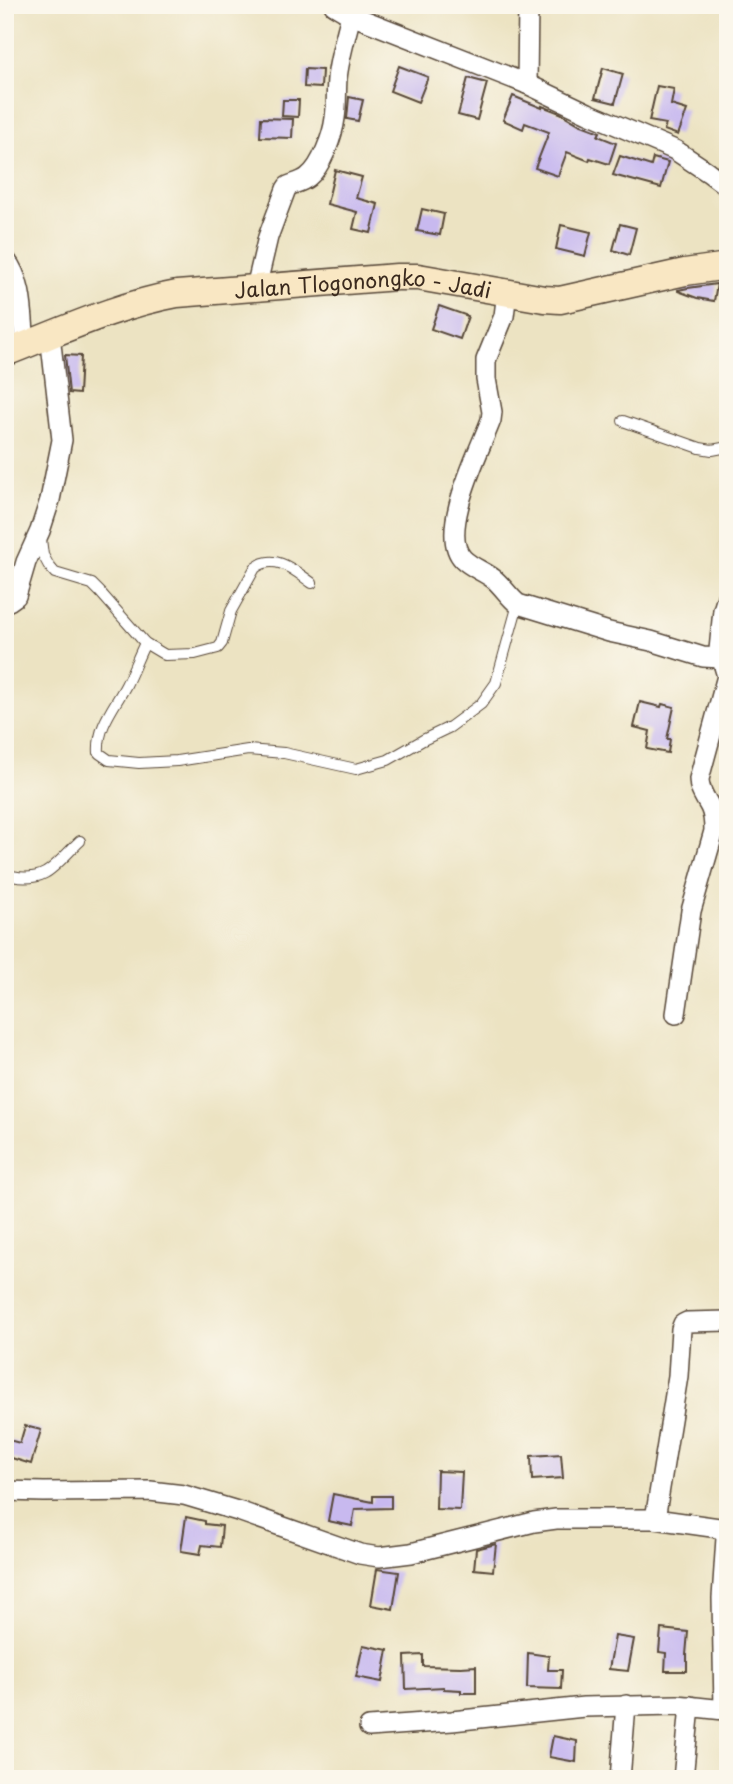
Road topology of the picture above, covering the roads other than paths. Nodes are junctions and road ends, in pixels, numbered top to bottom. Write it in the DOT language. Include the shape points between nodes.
graph roads {
  1 [pos="334,5"];
  2 [pos="528,5"];
  3 [pos="351,15"];
  4 [pos="527,84"];
  5 [pos="728,187"];
  6 [pos="5,259"];
  7 [pos="728,266"];
  8 [pos="256,288"];
  9 [pos="507,292"];
  10 [pos="50,335"];
  11 [pos="15,349"];
  12 [pos="623,421"];
  13 [pos="728,447"];
  14 [pos="40,531"];
  15 [pos="312,583"];
  16 [pos="728,594"];
  17 [pos="5,601"];
  18 [pos="518,604"];
  19 [pos="145,643"];
  20 [pos="720,658"];
  21 [pos="80,841"];
  22 [pos="5,873"];
  23 [pos="676,1014"];
  24 [pos="728,1321"];
  25 [pos="5,1491"];
  26 [pos="655,1518"];
  27 [pos="625,1705"];
  28 [pos="690,1706"];
  29 [pos="726,1711"];
  30 [pos="369,1727"];
  31 [pos="621,1779"];
  32 [pos="683,1779"];
  1 -- 3 [label="street"];
  2 -- 4 [label="street"];
  3 -- 4 [label="street"];
  3 -- 8 [label="street" via="338,73 335,120 326,149 310,176 286,188"];
  4 -- 5 [label="street" via="675,150"];
  6 -- 11 [label="street" via="20,292"];
  7 -- 9 [label="street, Jalan Tlogonongko - Jadi" via="560,300"];
  8 -- 9 [label="street, Jalan Tlogonongko - Jadi" via="418,277"];
  8 -- 10 [label="street, Jalan Tlogonongko - Jadi" via="149,299"];
  9 -- 18 [label="street" via="504,316 486,360 491,420 464,489 454,533 464,559 495,580"];
  10 -- 11 [label="street, Jalan Tlogonongko - Jadi"];
  10 -- 14 [label="street" via="62,440"];
  12 -- 13 [label="lane" via="699,448"];
  14 -- 17 [label="street" via="16,596"];
  14 -- 19 [label="lane" via="43,555 55,573 92,584"];
  15 -- 19 [label="lane" via="287,565 261,563 235,603 218,648 165,655"];
  16 -- 20 [label="street"];
  18 -- 19 [label="lane" via="496,683 481,704 450,727 388,760 356,769 248,750 177,761 109,760 99,753 98,741"];
  18 -- 20 [label="street" via="609,632"];
  20 -- 23 [label="street" via="727,676 699,787 714,819 713,831 691,911"];
  21 -- 22 [label="lane" via="46,873 30,877"];
  24 -- 26 [label="street" via="687,1322 681,1329 678,1377"];
  25 -- 26 [label="street" via="184,1495 379,1557 556,1518"];
  26 -- 29 [label="street" via="724,1532"];
  27 -- 28 [label="street"];
  27 -- 30 [label="street"];
  27 -- 31 [label="street"];
  28 -- 29 [label="street"];
  28 -- 32 [label="street"];
}
